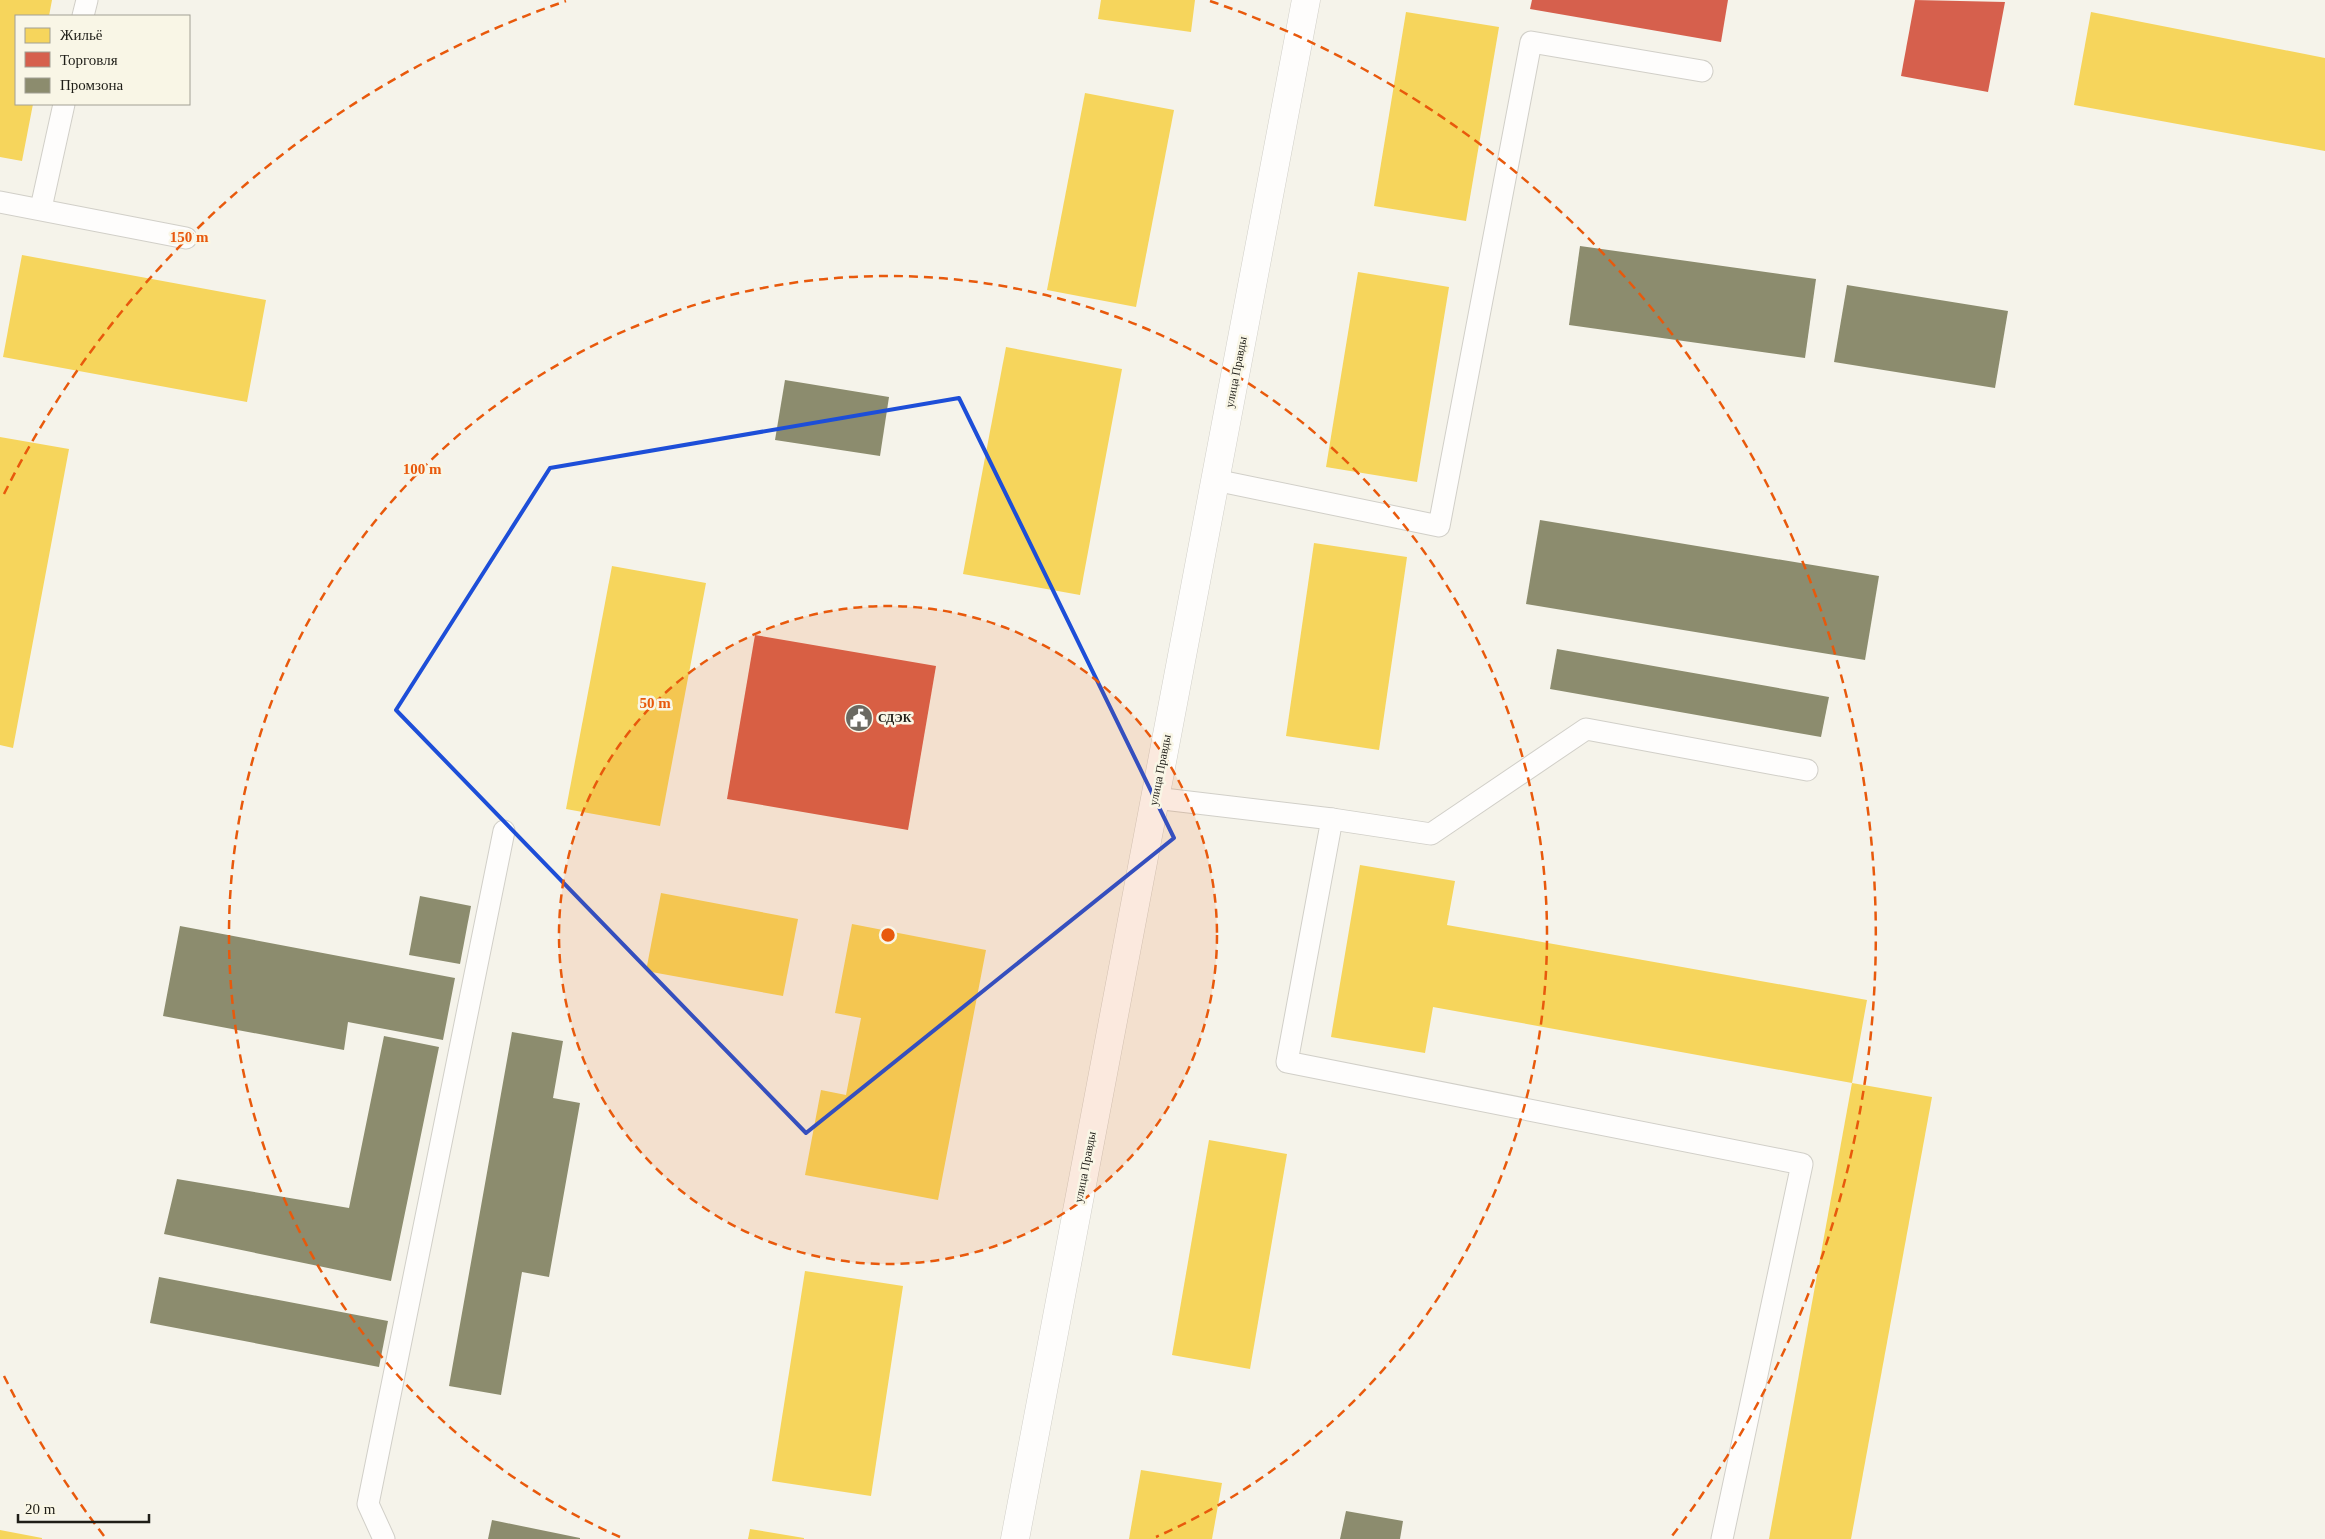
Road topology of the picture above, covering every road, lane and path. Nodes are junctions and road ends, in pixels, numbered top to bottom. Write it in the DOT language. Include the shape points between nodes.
graph roads {
  1 [pos="86,0"];
  2 [pos="1306,0"];
  3 [pos="83,15"];
  4 [pos="1702,71"];
  5 [pos="64,105"];
  6 [pos="0,202"];
  7 [pos="41,208"];
  8 [pos="186,238"];
  9 [pos="1215,480"];
  10 [pos="1807,770"];
  11 [pos="1155,798"];
  12 [pos="1332,819"];
  13 [pos="504,831"];
  14 [pos="384,1539"];
  15 [pos="1015,1539"];
  16 [pos="1722,1539"];
  1 -- 3 [label="lane"];
  2 -- 9 [label="street, улица Правды"];
  4 -- 9 [label="lane" via="1532,42 1439,526"];
  5 -- 7 [label="lane"];
  6 -- 7 [label="lane"];
  7 -- 8 [label="lane"];
  9 -- 11 [label="street, улица Правды"];
  10 -- 12 [label="lane" via="1586,729 1431,834"];
  11 -- 12 [label="lane"];
  11 -- 15 [label="street, улица Правды"];
  12 -- 16 [label="lane" via="1287,1062 1802,1164"];
  13 -- 14 [label="lane" via="368,1504"];
}
